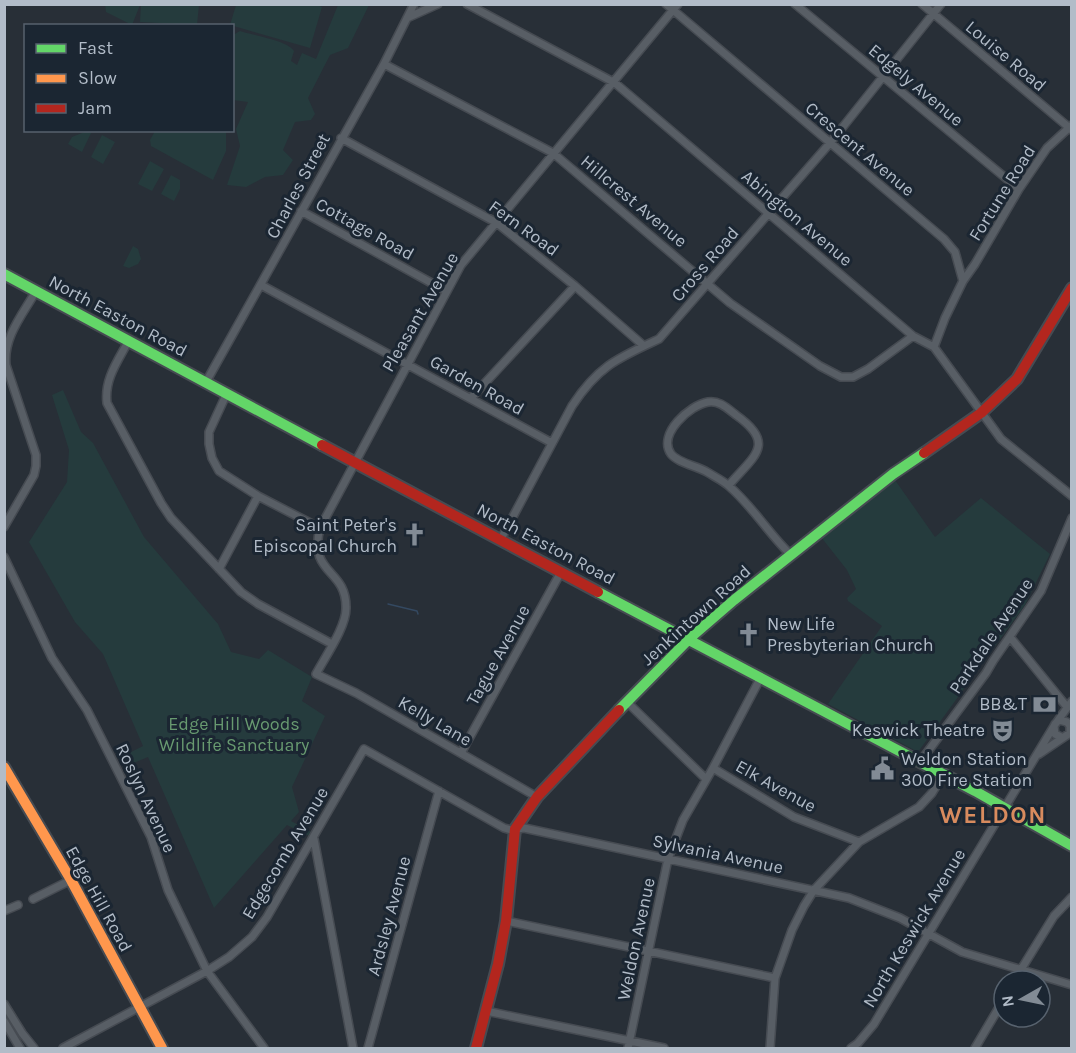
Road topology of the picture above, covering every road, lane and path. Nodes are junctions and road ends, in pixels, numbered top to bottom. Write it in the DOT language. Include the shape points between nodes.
graph roads {
  1 [pos="414,4"];
  2 [pos="438,4"];
  3 [pos="467,4"];
  4 [pos="666,4"];
  5 [pos="795,4"];
  6 [pos="922,4"];
  7 [pos="941,4"];
  8 [pos="676,8"];
  9 [pos="933,14"];
  10 [pos="407,18"];
  11 [pos="384,64"];
  12 [pos="883,77"];
  13 [pos="615,83"];
  14 [pos="1070,128"];
  15 [pos="341,138"];
  16 [pos="830,143"];
  17 [pos="554,153"];
  18 [pos="1018,189"];
  19 [pos="301,211"];
  20 [pos="768,214"];
  21 [pos="497,223"];
  22 [pos="4,274"];
  23 [pos="963,281"];
  24 [pos="709,284"];
  25 [pos="261,285"];
  26 [pos="575,286"];
  27 [pos="1071,288"];
  28 [pos="36,291"];
  29 [pos="446,291"];
  30 [pos="913,336"];
  31 [pos="129,340"];
  32 [pos="644,346"];
  33 [pos="934,347"];
  34 [pos="408,364"];
  35 [pos="206,382"];
  36 [pos="227,393"];
  37 [pos="471,398"];
  38 [pos="981,413"];
  39 [pos="552,443"];
  40 [pos="355,463"];
  41 [pos="729,485"];
  42 [pos="258,496"];
  43 [pos="1071,496"];
  44 [pos="1071,518"];
  45 [pos="4,527"];
  46 [pos="320,528"];
  47 [pos="501,539"];
  48 [pos="791,555"];
  49 [pos="4,557"];
  50 [pos="219,569"];
  51 [pos="561,572"];
  52 [pos="690,638"];
  53 [pos="1010,638"];
  54 [pos="332,644"];
  55 [pos="316,674"];
  56 [pos="761,677"];
  57 [pos="627,702"];
  58 [pos="1069,704"];
  59 [pos="1069,723"];
  60 [pos="1054,725"];
  61 [pos="1068,735"];
  62 [pos="364,749"];
  63 [pos="461,753"];
  64 [pos="1035,757"];
  65 [pos="920,762"];
  66 [pos="4,767"];
  67 [pos="713,768"];
  68 [pos="943,775"];
  69 [pos="706,779"];
  70 [pos="439,791"];
  71 [pos="537,797"];
  72 [pos="1003,807"];
  73 [pos="515,829"];
  74 [pos="314,839"];
  75 [pos="859,842"];
  76 [pos="1071,846"];
  77 [pos="668,859"];
  78 [pos="71,880"];
  79 [pos="814,890"];
  80 [pos="1071,897"];
  81 [pos="33,899"];
  82 [pos="18,905"];
  83 [pos="4,911"];
  84 [pos="506,921"];
  85 [pos="928,934"];
  86 [pos="648,950"];
  87 [pos="1021,969"];
  88 [pos="207,971"];
  89 [pos="775,978"];
  90 [pos="1052,980"];
  91 [pos="1071,986"];
  92 [pos="4,1004"];
  93 [pos="139,1008"];
  94 [pos="486,1011"];
  95 [pos="992,1019"];
  96 [pos="4,1021"];
  97 [pos="629,1045"];
  98 [pos="20,1048"];
  99 [pos="34,1048"];
  100 [pos="63,1048"];
  101 [pos="162,1048"];
  102 [pos="264,1048"];
  103 [pos="353,1048"];
  104 [pos="368,1048"];
  105 [pos="476,1048"];
  106 [pos="664,1048"];
  107 [pos="770,1048"];
  108 [pos="851,1048"];
  109 [pos="975,1048"];
  1 -- 10 [label="street, Charles Street"];
  2 -- 10 [label="street"];
  3 -- 13 [label="street, Abington Avenue"];
  4 -- 8 [label="street, Crescent Avenue"];
  5 -- 12 [label="street, Edgely Avenue"];
  6 -- 9 [label="street, Louise Road"];
  7 -- 9 [label="street, Cross Road"];
  8 -- 13 [label="street, Pleasant Avenue"];
  8 -- 16 [label="street, Crescent Avenue"];
  9 -- 12 [label="street, Cross Road"];
  9 -- 14 [label="street, Louise Road"];
  10 -- 11 [label="street, Charles Street"];
  11 -- 15 [label="street, Charles Street"];
  11 -- 17 [label="street, Hillcrest Avenue"];
  12 -- 16 [label="street, Cross Road"];
  12 -- 18 [label="street, Edgely Avenue"];
  13 -- 17 [label="street, Pleasant Avenue"];
  13 -- 20 [label="street, Abington Avenue"];
  14 -- 18 [label="street, Fortune Road" via="1047,148"];
  15 -- 19 [label="street, Charles Street"];
  15 -- 21 [label="street, Fern Road"];
  16 -- 20 [label="street, Cross Road"];
  16 -- 23 [label="street, Crescent Avenue" via="944,239 955,252"];
  17 -- 21 [label="street, Pleasant Avenue"];
  17 -- 24 [label="street, Hillcrest Avenue"];
  18 -- 23 [label="street, Fortune Road"];
  19 -- 25 [label="street, Charles Street"];
  19 -- 29 [label="street, Cottage Road"];
  20 -- 24 [label="street, Cross Road"];
  20 -- 30 [label="street, Abington Avenue"];
  21 -- 26 [label="street, Fern Road"];
  21 -- 29 [label="street, Pleasant Avenue" via="461,265"];
  22 -- 28 [label="street, North Easton Road"];
  23 -- 33 [label="street"];
  24 -- 30 [label="street, Hillcrest Avenue" via="820,366 842,377 853,377 868,369"];
  24 -- 32 [label="street, Cross Road" via="659,339"];
  25 -- 34 [label="street, Garden Road"];
  25 -- 35 [label="street, Charles Street"];
  26 -- 32 [label="street, Fern Road"];
  26 -- 37 [label="street"];
  27 -- 38 [label="street, Jenkintown Road" via="1017,379"];
  28 -- 31 [label="street, North Easton Road"];
  28 -- 45 [label="street" via="9,337 5,354 32,439 36,466"];
  29 -- 34 [label="street, Pleasant Avenue"];
  30 -- 33 [label="street, Abington Avenue"];
  31 -- 35 [label="street, North Easton Road"];
  31 -- 50 [label="street" via="108,379 106,403 171,518"];
  32 -- 39 [label="street, Cross Road" via="620,356 583,388"];
  33 -- 38 [label="street, Abington Avenue"];
  34 -- 37 [label="street, Garden Road"];
  34 -- 40 [label="street, Pleasant Avenue"];
  35 -- 36 [label="street, North Easton Road"];
  36 -- 40 [label="street, North Easton Road"];
  36 -- 42 [label="street" via="209,432 212,458 224,476"];
  37 -- 39 [label="street, Garden Road"];
  38 -- 43 [label="street, Abington Avenue" via="1001,439"];
  38 -- 48 [label="street, Jenkintown Road" via="893,474"];
  39 -- 47 [label="street, Cross Road"];
  40 -- 46 [label="street, Pleasant Avenue"];
  40 -- 47 [label="street, North Easton Road"];
  41 -- 41 [label="street" via="670,452 669,431 705,402 722,405 752,426 758,438 757,452"];
  41 -- 48 [label="street"];
  42 -- 46 [label="street"];
  42 -- 50 [label="street"];
  44 -- 53 [label="street, Parkdale Avenue" via="1041,591"];
  46 -- 54 [label="street, Pleasant Avenue" via="317,552 341,585 346,608"];
  47 -- 51 [label="street, North Easton Road"];
  48 -- 52 [label="street, Jenkintown Road"];
  49 -- 88 [label="street, Roslyn Avenue" via="52,658 87,710 151,837 168,890"];
  50 -- 54 [label="street" via="247,597"];
  51 -- 52 [label="street, North Easton Road"];
  51 -- 63 [label="street, Tague Avenue"];
  52 -- 56 [label="street, North Easton Road"];
  52 -- 57 [label="street, Jenkintown Road"];
  53 -- 58 [label="street"];
  53 -- 65 [label="street, Parkdale Avenue"];
  54 -- 55 [label="street, Pleasant Avenue"];
  55 -- 63 [label="street, Kelly Lane"];
  56 -- 65 [label="street, North Easton Road"];
  56 -- 67 [label="street, Weldon Avenue"];
  57 -- 69 [label="street, Elk Avenue"];
  57 -- 71 [label="street, Jenkintown Road"];
  58 -- 59 [label="street"];
  58 -- 60 [label="street, North Keswick Avenue"];
  59 -- 60 [label="street" via="1061,720"];
  59 -- 61 [label="street"];
  60 -- 61 [label="street" via="1055,734"];
  60 -- 64 [label="street, North Keswick Avenue"];
  61 -- 64 [label="street, North Keswick Avenue"];
  62 -- 70 [label="street, Sylvania Avenue"];
  62 -- 74 [label="street, Edgecomb Avenue"];
  63 -- 71 [label="street, Kelly Lane"];
  64 -- 72 [label="street, North Keswick Avenue"];
  65 -- 68 [label="street, North Easton Road"];
  66 -- 78 [label="street, Edge Hill Road"];
  67 -- 69 [label="street, Weldon Avenue"];
  67 -- 75 [label="street, Elk Avenue" via="794,817"];
  68 -- 72 [label="street, North Easton Road"];
  68 -- 75 [label="street" via="919,807"];
  69 -- 77 [label="street, Weldon Avenue" via="683,820"];
  70 -- 73 [label="street, Sylvania Avenue" via="504,828"];
  70 -- 104 [label="street, Ardsley Avenue"];
  71 -- 73 [label="street, Jenkintown Road"];
  72 -- 76 [label="street, North Easton Road"];
  72 -- 85 [label="street, North Keswick Avenue"];
  73 -- 77 [label="street, Sylvania Avenue"];
  73 -- 84 [label="street, Jenkintown Road"];
  74 -- 88 [label="street, Edgecomb Avenue" via="252,937"];
  74 -- 103 [label="street"];
  75 -- 79 [label="street"];
  77 -- 79 [label="street, Sylvania Avenue"];
  77 -- 86 [label="street, Weldon Avenue"];
  78 -- 81 [label="street"];
  78 -- 93 [label="street, Edge Hill Road"];
  79 -- 85 [label="street, Sylvania Avenue" via="849,898"];
  79 -- 89 [label="street" via="792,930"];
  80 -- 87 [label="street" via="1054,916"];
  82 -- 83 [label="street"];
  84 -- 86 [label="street"];
  84 -- 94 [label="street, Jenkintown Road"];
  85 -- 87 [label="street, Sylvania Avenue" via="962,952"];
  85 -- 108 [label="street, North Keswick Avenue" via="874,1024"];
  86 -- 89 [label="street"];
  86 -- 97 [label="street, Weldon Avenue"];
  88 -- 93 [label="street, Edgecomb Avenue"];
  88 -- 102 [label="street, Roslyn Avenue"];
  89 -- 107 [label="street"];
  90 -- 91 [label="street, Sylvania Avenue"];
  92 -- 99 [label="street"];
  93 -- 100 [label="street, Edgecomb Avenue"];
  93 -- 101 [label="street, Edge Hill Road"];
  94 -- 97 [label="street"];
  94 -- 105 [label="street, Jenkintown Road"];
  95 -- 109 [label="street"];
  96 -- 98 [label="street"];
  97 -- 106 [label="street"];
}
